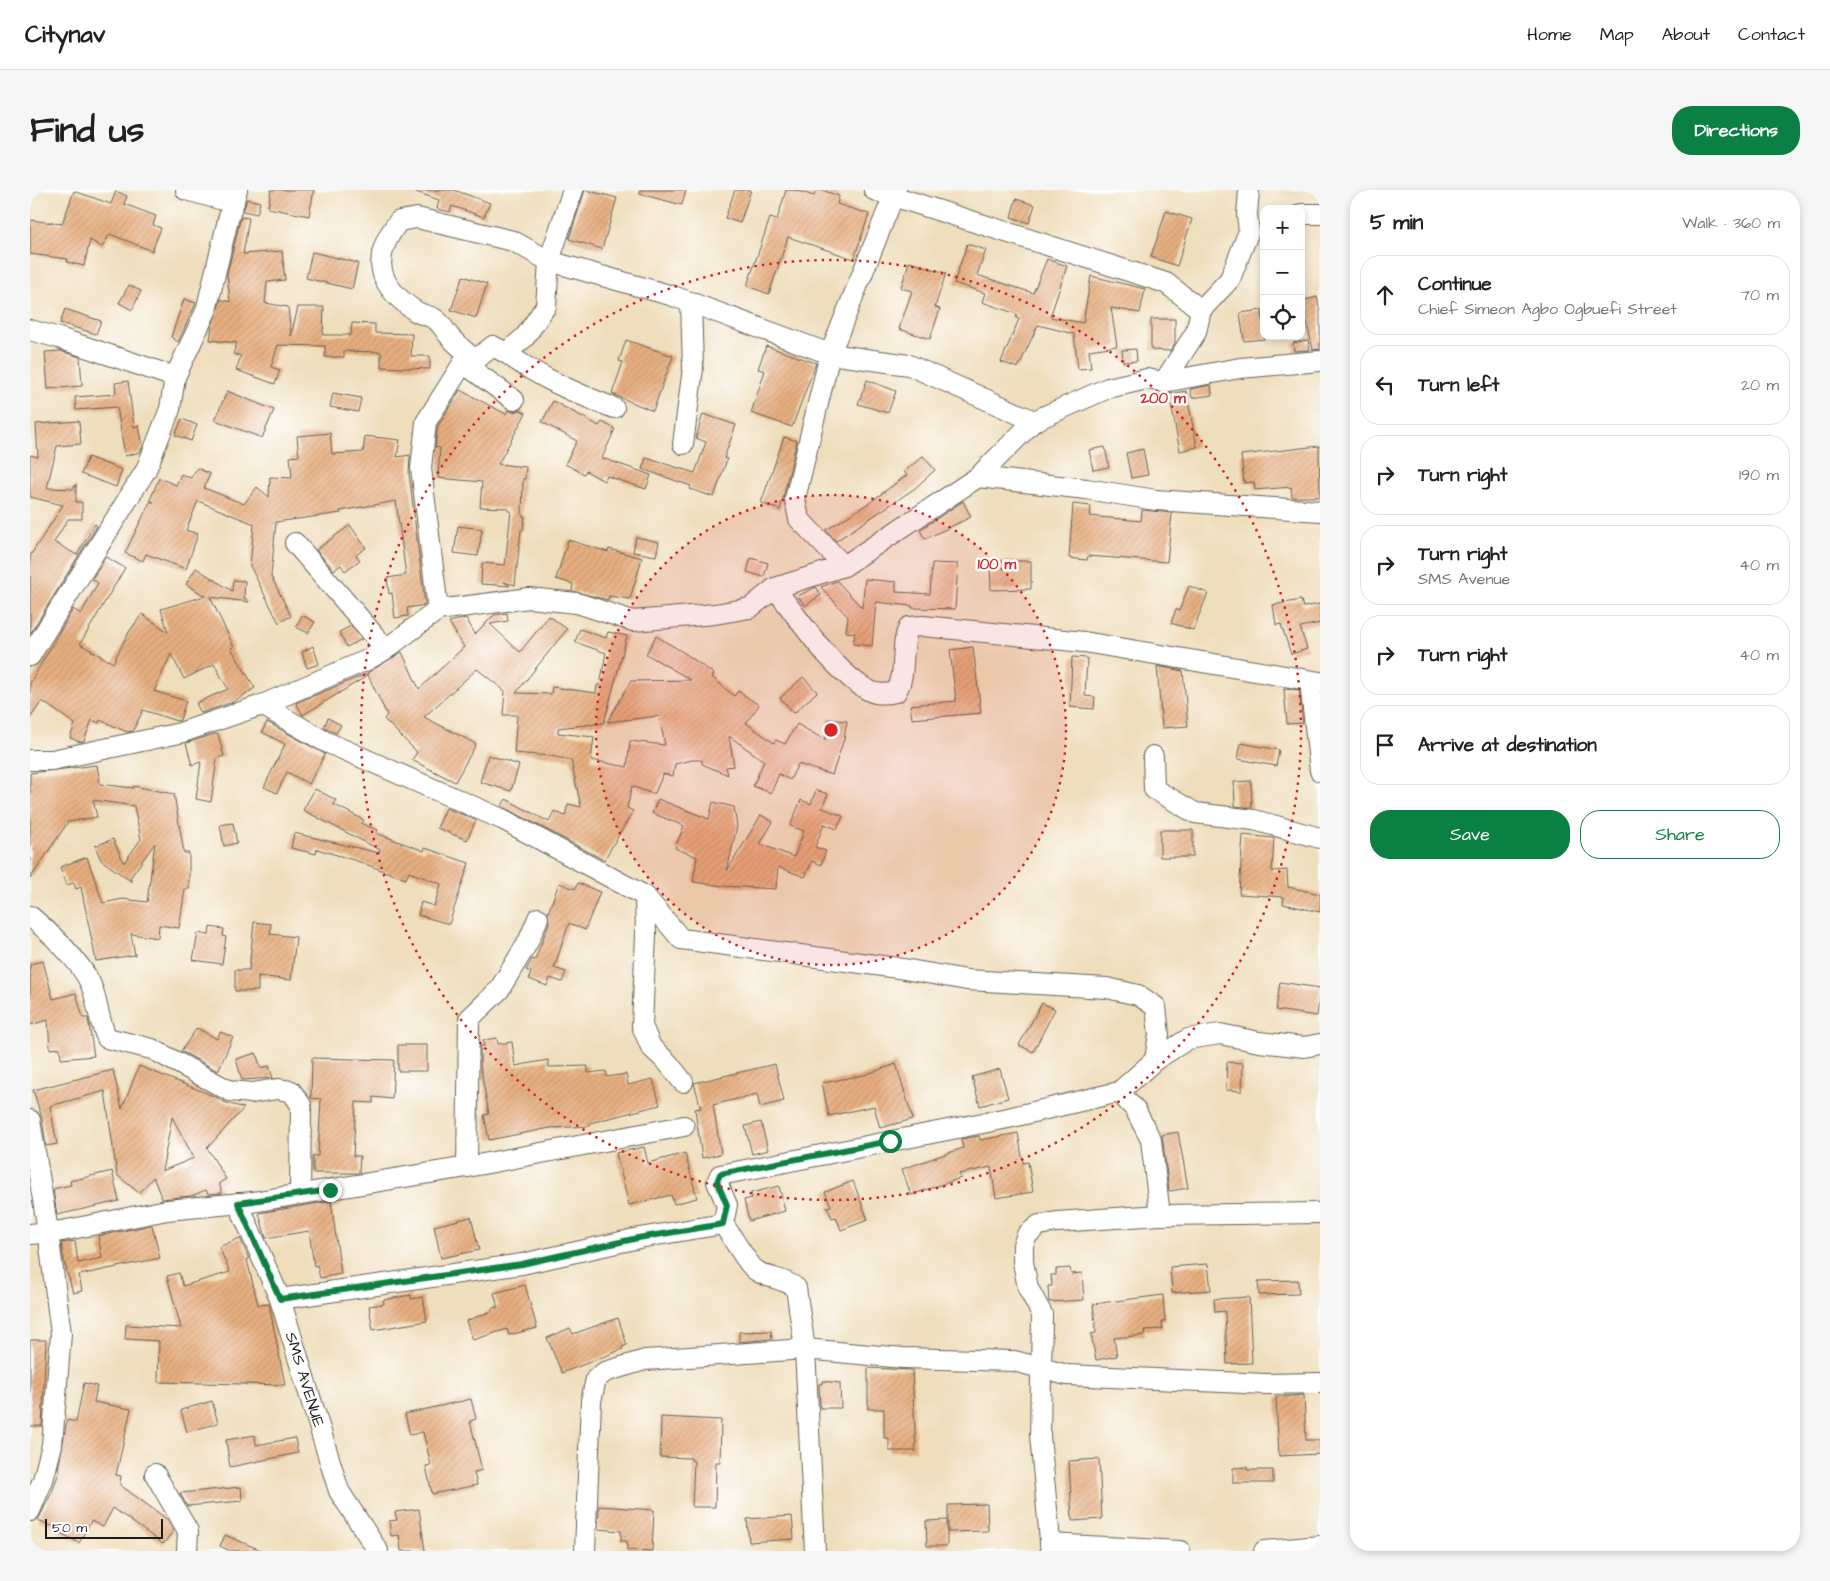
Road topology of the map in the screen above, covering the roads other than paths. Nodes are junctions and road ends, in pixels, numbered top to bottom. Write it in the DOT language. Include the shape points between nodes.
graph roads {
  1 [pos="186,190"];
  2 [pos="573,190"];
  3 [pos="874,190"];
  4 [pos="1249,190"];
  5 [pos="895,193"];
  6 [pos="235,196"];
  7 [pos="1255,214"];
  8 [pos="1305,214"];
  9 [pos="1320,214"];
  10 [pos="549,261"];
  11 [pos="691,302"];
  12 [pos="1201,310"];
  13 [pos="30,330"];
  14 [pos="506,353"];
  15 [pos="830,354"];
  16 [pos="1320,361"];
  17 [pos="469,362"];
  18 [pos="175,377"];
  19 [pos="1164,382"];
  20 [pos="514,400"];
  21 [pos="614,408"];
  22 [pos="1034,422"];
  23 [pos="683,444"];
  24 [pos="978,477"];
  25 [pos="1320,510"];
  26 [pos="295,543"];
  27 [pos="844,566"];
  28 [pos="775,588"];
  29 [pos="438,610"];
  30 [pos="386,649"];
  31 [pos="30,656"];
  32 [pos="1315,682"];
  33 [pos="262,705"];
  34 [pos="1153,756"];
  35 [pos="30,760"];
  36 [pos="1320,771"];
  37 [pos="1320,838"];
  38 [pos="645,896"];
  39 [pos="30,916"];
  40 [pos="538,918"];
  41 [pos="1320,1044"];
  42 [pos="1155,1060"];
  43 [pos="683,1082"];
  44 [pos="1119,1092"];
  45 [pos="30,1120"];
  46 [pos="684,1126"];
  47 [pos="468,1167"];
  48 [pos="300,1194"];
  49 [pos="238,1203"];
  50 [pos="1320,1213"];
  51 [pos="1160,1215"];
  52 [pos="723,1224"];
  53 [pos="39,1232"];
  54 [pos="280,1299"];
  55 [pos="806,1349"];
  56 [pos="1041,1367"];
  57 [pos="1320,1383"];
  58 [pos="155,1474"];
  59 [pos="30,1512"];
  60 [pos="1320,1546"];
  61 [pos="1050,1548"];
  62 [pos="187,1551"];
  63 [pos="378,1551"];
  64 [pos="585,1551"];
  65 [pos="815,1551"];
  66 [pos="1180,1551"];
  67 [pos="1264,1551"];
  1 -- 6 [label="street"];
  2 -- 10 [label="street"];
  3 -- 5 [label="street"];
  4 -- 7 [label="street"];
  5 -- 12 [label="street" via="1166,283"];
  5 -- 15 [label="street"];
  6 -- 18 [label="street" via="206,311"];
  7 -- 12 [label="street" via="1230,279"];
  8 -- 9 [label="street"];
  10 -- 11 [label="street"];
  10 -- 14 [label="street" via="546,306 526,337"];
  10 -- 17 [label="street" via="513,241 417,218 399,221 389,234 380,261 381,276 390,290 416,312 438,322"];
  11 -- 15 [label="street"];
  11 -- 23 [label="street" via="693,368"];
  12 -- 19 [label="street" via="1196,332"];
  13 -- 18 [label="street"];
  14 -- 17 [label="street" via="494,346"];
  14 -- 21 [label="street" via="550,382"];
  15 -- 22 [label="street" via="909,365"];
  15 -- 27 [label="street" via="795,500 800,519"];
  16 -- 19 [label="street" via="1240,368"];
  17 -- 20 [label="street"];
  17 -- 29 [label="street" via="426,422 421,468"];
  18 -- 31 [label="street" via="170,409 146,470"];
  19 -- 22 [label="street" via="1146,379 1108,388"];
  22 -- 24 [label="street"];
  24 -- 25 [label="street" via="1156,500"];
  24 -- 27 [label="street"];
  26 -- 30 [label="street"];
  27 -- 28 [label="street"];
  28 -- 29 [label="street" via="750,608 633,621 577,603 529,598"];
  28 -- 32 [label="street" via="817,644 870,691 887,695 896,692 900,684 904,638 909,627 923,626 1084,642"];
  29 -- 30 [label="street"];
  30 -- 33 [label="street"];
  32 -- 36 [label="street"];
  33 -- 35 [label="street" via="180,733 52,760"];
  33 -- 38 [label="street" via="324,741 504,820"];
  34 -- 37 [label="street" via="1154,789 1195,814 1254,820"];
  38 -- 42 [label="street" via="681,939 967,980 1107,988 1138,995 1156,1007 1159,1034"];
  38 -- 43 [label="street" via="642,1026 651,1047"];
  39 -- 48 [label="street" via="86,975 107,1038 152,1049 230,1091 291,1091 301,1105"];
  40 -- 47 [label="street" via="528,942 499,990 469,1019"];
  41 -- 42 [label="street" via="1304,1047 1220,1034 1188,1039"];
  42 -- 44 [label="street"];
  44 -- 51 [label="street" via="1135,1109 1151,1140"];
  44 -- 52 [label="street" via="1008,1118 720,1174 717,1182 727,1205"];
  45 -- 53 [label="street"];
  46 -- 47 [label="street"];
  47 -- 48 [label="street"];
  48 -- 49 [label="street"];
  49 -- 53 [label="street" via="167,1210 62,1231"];
  49 -- 54 [label="street, SMS AVENUE"];
  50 -- 51 [label="street"];
  51 -- 56 [label="street" via="1057,1222 1039,1225 1027,1235 1023,1262 1028,1288 1042,1314"];
  52 -- 54 [label="street" via="638,1238 522,1264"];
  52 -- 55 [label="street" via="757,1272 788,1282 796,1288"];
  53 -- 59 [label="street" via="61,1334 52,1445"];
  54 -- 63 [label="street, SMS AVENUE" via="338,1491"];
  55 -- 56 [label="street" via="903,1358 1014,1361"];
  55 -- 64 [label="street" via="645,1360 605,1372 596,1379 592,1401"];
  55 -- 65 [label="street"];
  56 -- 57 [label="street" via="1067,1375 1266,1384"];
  56 -- 61 [label="street" via="1040,1436"];
  58 -- 62 [label="street" via="188,1531"];
  60 -- 67 [label="street"];
  61 -- 66 [label="street"];
}
